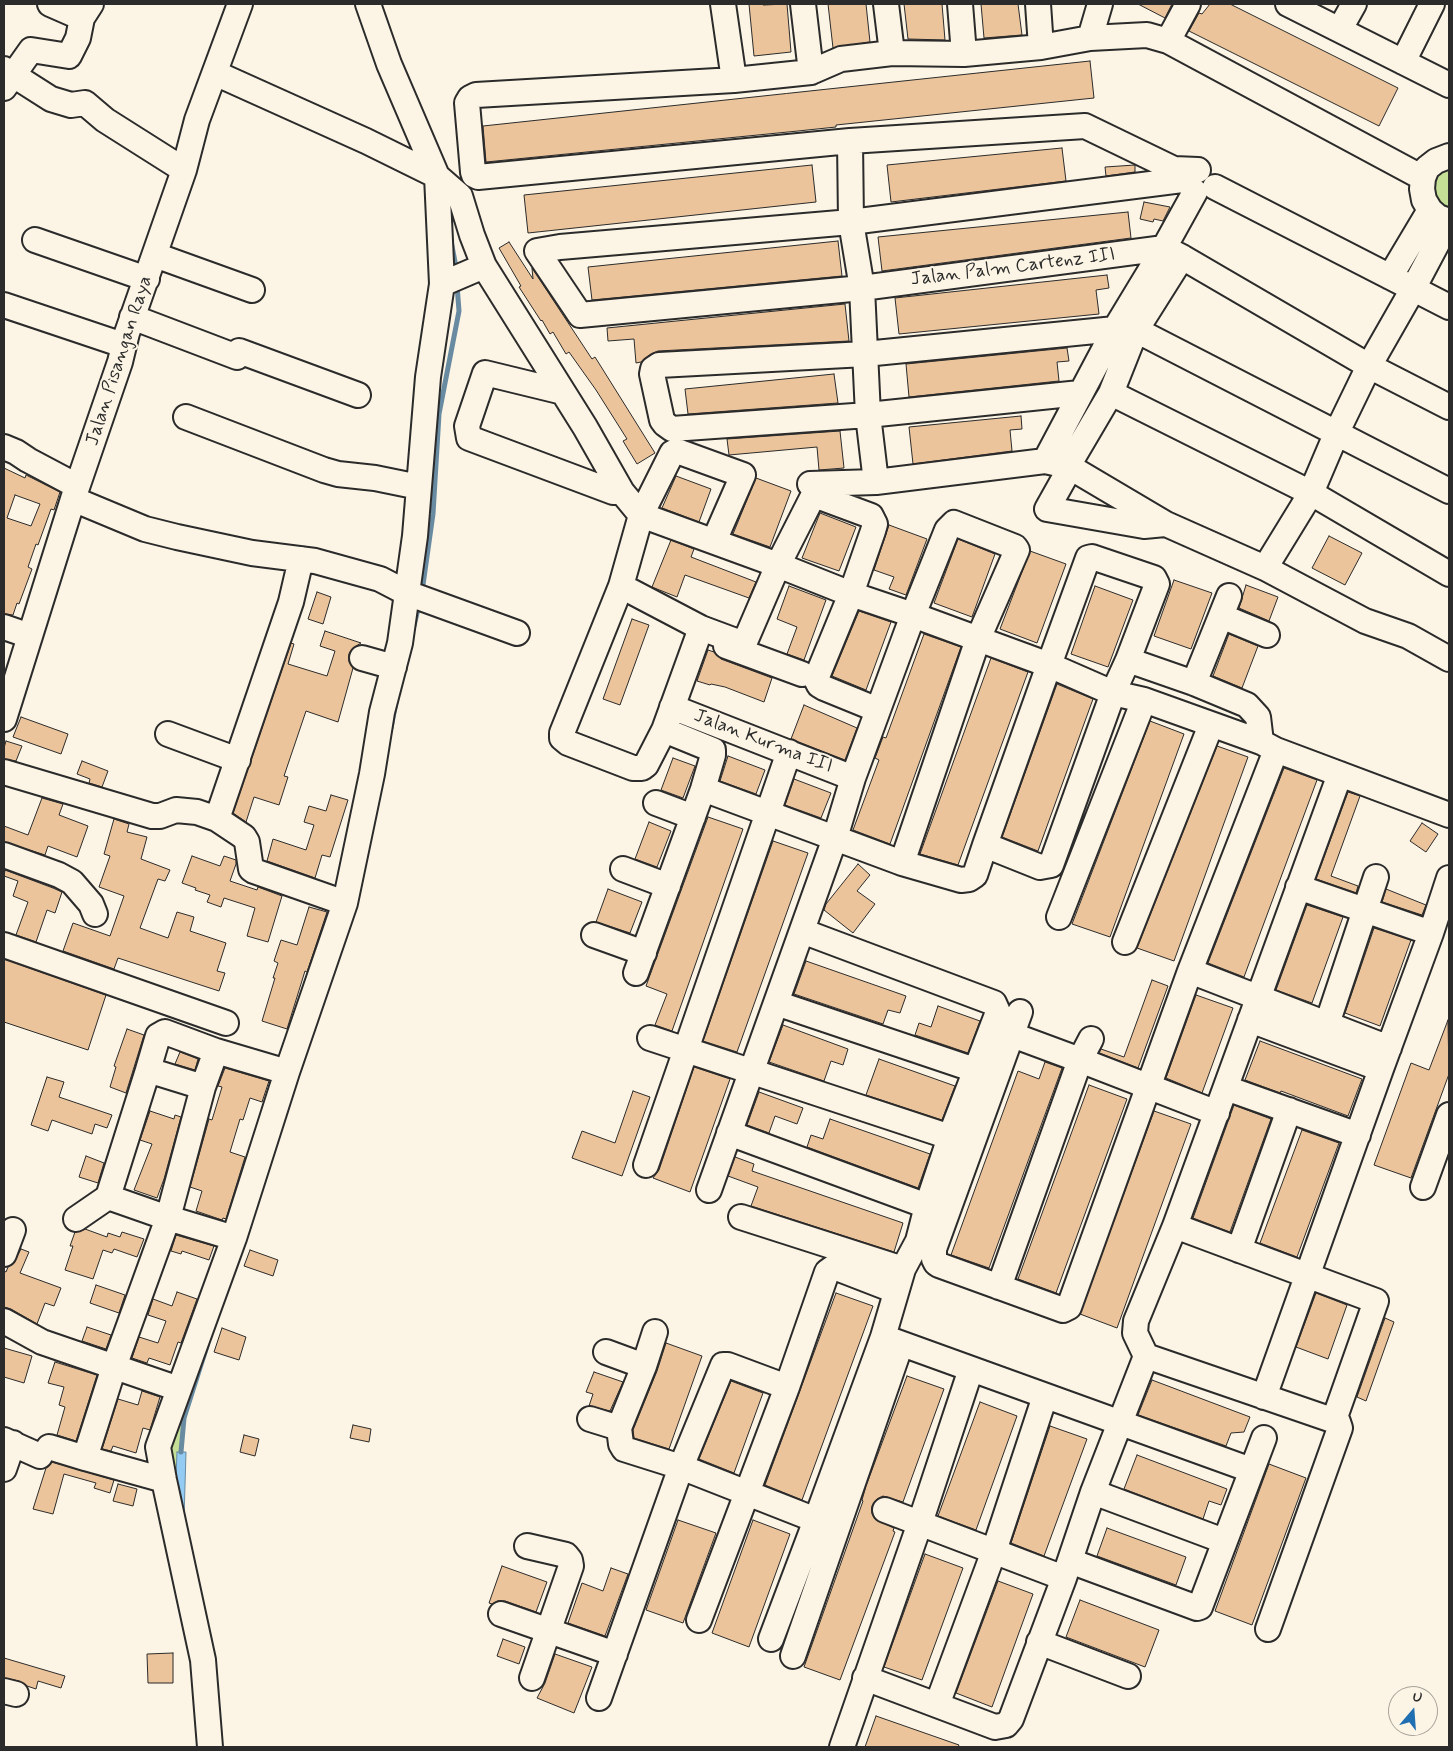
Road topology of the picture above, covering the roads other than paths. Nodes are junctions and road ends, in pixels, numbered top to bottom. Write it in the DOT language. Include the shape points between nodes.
graph roads {
  1 [pos="50,4"];
  2 [pos="368,4"];
  3 [pos="723,4"];
  4 [pos="803,4"];
  5 [pos="886,4"];
  6 [pos="960,4"];
  7 [pos="1038,4"];
  8 [pos="1100,4"];
  9 [pos="1188,4"];
  10 [pos="1288,4"];
  11 [pos="1354,4"];
  12 [pos="1432,4"];
  13 [pos="233,6"];
  14 [pos="87,11"];
  15 [pos="1340,30"];
  16 [pos="1090,38"];
  17 [pos="1168,41"];
  18 [pos="1041,47"];
  19 [pos="892,53"];
  20 [pos="964,54"];
  21 [pos="1403,62"];
  22 [pos="215,72"];
  23 [pos="811,72"];
  24 [pos="6,77"];
  25 [pos="734,80"];
  26 [pos="1449,85"];
  27 [pos="850,141"];
  28 [pos="1449,156"];
  29 [pos="184,170"];
  30 [pos="437,176"];
  31 [pos="1423,178"];
  32 [pos="1200,182"];
  33 [pos="1443,217"];
  34 [pos="851,222"];
  35 [pos="35,240"];
  36 [pos="1173,253"];
  37 [pos="155,255"];
  38 [pos="484,266"];
  39 [pos="1390,277"];
  40 [pos="146,279"];
  41 [pos="442,284"];
  42 [pos="862,288"];
  43 [pos="1413,289"];
  44 [pos="252,290"];
  45 [pos="4,305"];
  46 [pos="1449,306"];
  47 [pos="132,317"];
  48 [pos="1126,329"];
  49 [pos="123,345"];
  50 [pos="865,354"];
  51 [pos="1369,366"];
  52 [pos="563,392"];
  53 [pos="1080,393"];
  54 [pos="1111,394"];
  55 [pos="358,395"];
  56 [pos="1449,407"];
  57 [pos="868,415"];
  58 [pos="186,417"];
  59 [pos="1337,432"];
  60 [pos="4,447"];
  61 [pos="1045,461"];
  62 [pos="1069,467"];
  63 [pos="876,482"];
  64 [pos="810,484"];
  65 [pos="419,487"];
  66 [pos="1449,491"];
  67 [pos="622,492"];
  68 [pos="75,493"];
  69 [pos="1310,493"];
  70 [pos="641,515"];
  71 [pos="1166,524"];
  72 [pos="714,541"];
  73 [pos="301,559"];
  74 [pos="778,565"];
  75 [pos="1265,568"];
  76 [pos="1449,574"];
  77 [pos="621,586"];
  78 [pos="407,593"];
  79 [pos="850,594"];
  80 [pos="913,615"];
  81 [pos="4,627"];
  82 [pos="700,632"];
  83 [pos="517,633"];
  84 [pos="1267,635"];
  85 [pos="30,636"];
  86 [pos="978,639"];
  87 [pos="13,656"];
  88 [pos="362,658"];
  89 [pos="1449,659"];
  90 [pos="1128,660"];
  91 [pos="1049,665"];
  92 [pos="394,667"];
  93 [pos="802,674"];
  94 [pos="1194,683"];
  95 [pos="1112,693"];
  96 [pos="1144,700"];
  97 [pos="672,707"];
  98 [pos="878,710"];
  99 [pos="4,719"];
  100 [pos="1211,725"];
  101 [pos="664,730"];
  102 [pos="168,734"];
  103 [pos="1269,746"];
  104 [pos="789,752"];
  105 [pos="238,760"];
  106 [pos="4,772"];
  107 [pos="1340,774"];
  108 [pos="853,778"];
  109 [pos="703,790"];
  110 [pos="656,803"];
  111 [pos="768,813"];
  112 [pos="1449,815"];
  113 [pos="693,817"];
  114 [pos="217,819"];
  115 [pos="835,838"];
  116 [pos="985,845"];
  117 [pos="4,855"];
  118 [pos="902,863"];
  119 [pos="623,869"];
  120 [pos="1376,877"];
  121 [pos="1449,878"];
  122 [pos="668,886"];
  123 [pos="1298,887"];
  124 [pos="345,903"];
  125 [pos="1366,910"];
  126 [pos="95,914"];
  127 [pos="1059,917"];
  128 [pos="802,931"];
  129 [pos="1431,934"];
  130 [pos="594,935"];
  131 [pos="1125,942"];
  132 [pos="4,945"];
  133 [pos="1190,971"];
  134 [pos="1258,997"];
  135 [pos="776,1003"];
  136 [pos="1020,1012"];
  137 [pos="1250,1020"];
  138 [pos="226,1023"];
  139 [pos="1327,1024"];
  140 [pos="1003,1032"];
  141 [pos="650,1038"];
  142 [pos="1085,1049"];
  143 [pos="685,1050"];
  144 [pos="216,1051"];
  145 [pos="1385,1058"];
  146 [pos="148,1070"];
  147 [pos="975,1070"];
  148 [pos="287,1072"];
  149 [pos="752,1072"];
  150 [pos="1148,1087"];
  151 [pos="203,1088"];
  152 [pos="1226,1088"];
  153 [pos="1289,1110"];
  154 [pos="1217,1113"];
  155 [pos="1449,1115"];
  156 [pos="730,1133"];
  157 [pos="1358,1135"];
  158 [pos="950,1137"];
  159 [pos="646,1165"];
  160 [pos="1423,1187"];
  161 [pos="709,1190"];
  162 [pos="108,1196"];
  163 [pos="927,1206"];
  164 [pos="741,1217"];
  165 [pos="168,1218"];
  166 [pos="76,1219"];
  167 [pos="1176,1226"];
  168 [pos="13,1230"];
  169 [pos="234,1238"];
  170 [pos="926,1245"];
  171 [pos="1239,1250"];
  172 [pos="4,1254"];
  173 [pos="903,1269"];
  174 [pos="1307,1276"];
  175 [pos="999,1287"];
  176 [pos="896,1291"];
  177 [pos="4,1321"];
  178 [pos="655,1332"];
  179 [pos="892,1340"];
  180 [pos="606,1352"];
  181 [pos="1146,1356"];
  182 [pos="644,1366"];
  183 [pos="114,1368"];
  184 [pos="970,1369"];
  185 [pos="787,1387"];
  186 [pos="178,1389"];
  187 [pos="1044,1396"];
  188 [pos="1264,1397"];
  189 [pos="590,1418"];
  190 [pos="1334,1420"];
  191 [pos="1120,1422"];
  192 [pos="619,1428"];
  193 [pos="1264,1438"];
  194 [pos="9,1441"];
  195 [pos="85,1458"];
  196 [pos="681,1467"];
  197 [pos="4,1469"];
  198 [pos="1251,1470"];
  199 [pos="164,1480"];
  200 [pos="748,1492"];
  201 [pos="1093,1492"];
  202 [pos="885,1510"];
  203 [pos="816,1520"];
  204 [pos="920,1523"];
  205 [pos="1224,1541"];
  206 [pos="527,1546"];
  207 [pos="994,1551"];
  208 [pos="1067,1569"];
  209 [pos="501,1614"];
  210 [pos="699,1620"];
  211 [pos="1268,1629"];
  212 [pos="549,1631"];
  213 [pos="771,1639"];
  214 [pos="1039,1642"];
  215 [pos="615,1654"];
  216 [pos="793,1656"];
  217 [pos="1128,1676"];
  218 [pos="532,1678"];
  219 [pos="865,1678"];
  220 [pos="599,1698"];
  221 [pos="937,1705"];
  222 [pos="210,1747"];
  223 [pos="842,1747"];
  1 -- 14 [label="street"];
  2 -- 30 [label="street" via="389,64"];
  3 -- 25 [label="street"];
  4 -- 23 [label="street"];
  5 -- 19 [label="street"];
  6 -- 20 [label="street"];
  7 -- 18 [label="street"];
  8 -- 16 [label="street"];
  9 -- 17 [label="street"];
  10 -- 15 [label="street"];
  11 -- 15 [label="street"];
  12 -- 21 [label="street"];
  13 -- 22 [label="street, Jalan Pisangan Raya"];
  14 -- 24 [label="street" via="69,56 31,50"];
  15 -- 21 [label="street"];
  16 -- 17 [label="street" via="1142,34"];
  16 -- 18 [label="street"];
  17 -- 31 [label="street"];
  18 -- 20 [label="street"];
  19 -- 20 [label="street"];
  19 -- 23 [label="street" via="841,58"];
  21 -- 26 [label="street"];
  22 -- 29 [label="street, Jalan Pisangan Raya" via="197,120"];
  22 -- 30 [label="street"];
  23 -- 25 [label="street"];
  24 -- 29 [label="street" via="51,99 71,105 85,104"];
  25 -- 27 [label="street" via="472,96 467,104 474,174 482,178"];
  27 -- 32 [label="street" via="1085,126"];
  27 -- 34 [label="street"];
  28 -- 31 [label="street" via="1436,161"];
  29 -- 37 [label="street, Jalan Pisangan Raya"];
  30 -- 38 [label="street" via="460,196"];
  30 -- 41 [label="street"];
  31 -- 33 [label="street" via="1423,195"];
  32 -- 34 [label="street"];
  32 -- 36 [label="street"];
  32 -- 39 [label="street"];
  33 -- 39 [label="street"];
  33 -- 43 [label="street"];
  34 -- 42 [label="street"];
  34 -- 42 [label="street, Jalan Palm Cartenz III" via="560,247 537,252 580,315"];
  35 -- 40 [label="street"];
  36 -- 42 [label="street, Jalan Palm Cartenz III"];
  36 -- 48 [label="street"];
  36 -- 51 [label="street"];
  37 -- 40 [label="street, Jalan Pisangan Raya"];
  37 -- 44 [label="street"];
  38 -- 41 [label="street"];
  38 -- 52 [label="street"];
  39 -- 43 [label="street"];
  40 -- 47 [label="street, Jalan Pisangan Raya"];
  41 -- 65 [label="street" via="428,377"];
  42 -- 50 [label="street"];
  43 -- 46 [label="street"];
  43 -- 51 [label="street"];
  45 -- 49 [label="street"];
  47 -- 49 [label="street, Jalan Pisangan Raya"];
  47 -- 55 [label="street" via="237,357 239,351"];
  48 -- 50 [label="street"];
  48 -- 53 [label="street"];
  48 -- 54 [label="street"];
  48 -- 59 [label="street"];
  49 -- 68 [label="street, Jalan Pisangan Raya"];
  50 -- 57 [label="street"];
  50 -- 57 [label="street" via="659,366 653,369 652,374 662,420 672,429"];
  51 -- 56 [label="street"];
  51 -- 59 [label="street"];
  52 -- 67 [label="street"];
  52 -- 67 [label="street" via="485,373 467,426 469,438 613,492"];
  53 -- 57 [label="street"];
  53 -- 61 [label="street"];
  54 -- 62 [label="street"];
  54 -- 69 [label="street"];
  57 -- 63 [label="street"];
  58 -- 65 [label="street" via="324,470"];
  59 -- 66 [label="street"];
  59 -- 69 [label="street"];
  60 -- 68 [label="street"];
  61 -- 62 [label="street"];
  61 -- 63 [label="street"];
  62 -- 71 [label="street"];
  62 -- 71 [label="street" via="1048,509 1144,526"];
  63 -- 64 [label="street"];
  65 -- 78 [label="street"];
  67 -- 70 [label="street"];
  68 -- 73 [label="street" via="145,529 252,553"];
  68 -- 85 [label="street, Jalan Pisangan Raya"];
  69 -- 75 [label="street"];
  69 -- 76 [label="street"];
  70 -- 72 [label="street"];
  70 -- 72 [label="street" via="672,453 677,451 743,476"];
  70 -- 77 [label="street"];
  71 -- 75 [label="street"];
  72 -- 74 [label="street"];
  73 -- 78 [label="street" via="380,579"];
  73 -- 105 [label="street" via="291,602"];
  74 -- 79 [label="street"];
  74 -- 79 [label="street" via="812,498 817,496 871,516 875,524"];
  74 -- 82 [label="street" via="744,644"];
  75 -- 89 [label="street" via="1365,621 1408,636"];
  77 -- 82 [label="street"];
  77 -- 101 [label="street" via="562,738 633,768 642,768"];
  78 -- 83 [label="street"];
  78 -- 92 [label="street"];
  79 -- 80 [label="street"];
  79 -- 98 [label="street" via="816,679 824,688"];
  80 -- 86 [label="street"];
  80 -- 86 [label="street" via="947,530 954,523 1017,550"];
  80 -- 98 [label="street"];
  81 -- 85 [label="street"];
  82 -- 93 [label="street"];
  82 -- 97 [label="street"];
  84 -- 94 [label="street" via="1225,606"];
  85 -- 87 [label="street, Jalan Pisangan Raya"];
  86 -- 91 [label="street"];
  86 -- 118 [label="street"];
  87 -- 99 [label="street, Jalan Pisangan Raya"];
  88 -- 92 [label="street"];
  90 -- 91 [label="street" via="1156,581 1150,576 1092,557 1088,558"];
  90 -- 94 [label="street"];
  90 -- 95 [label="street"];
  91 -- 95 [label="street"];
  91 -- 116 [label="street"];
  92 -- 124 [label="street" via="352,821"];
  94 -- 103 [label="street" via="1247,705 1258,717"];
  95 -- 96 [label="street"];
  95 -- 116 [label="street" via="1051,865 1040,867"];
  96 -- 100 [label="street"];
  96 -- 127 [label="street"];
  97 -- 101 [label="street"];
  97 -- 104 [label="street, Jalan Kurma III"];
  98 -- 108 [label="street"];
  100 -- 103 [label="street"];
  100 -- 131 [label="street"];
  101 -- 109 [label="street" via="713,750"];
  102 -- 105 [label="street"];
  103 -- 107 [label="street"];
  103 -- 133 [label="street"];
  104 -- 108 [label="street, Jalan Kurma III"];
  104 -- 111 [label="street"];
  105 -- 114 [label="street"];
  106 -- 114 [label="street" via="152,816 176,810 197,812"];
  107 -- 112 [label="street"];
  107 -- 123 [label="street"];
  108 -- 115 [label="street"];
  109 -- 111 [label="street"];
  109 -- 113 [label="street"];
  110 -- 113 [label="street"];
  111 -- 115 [label="street"];
  111 -- 143 [label="street"];
  113 -- 122 [label="street"];
  114 -- 124 [label="street" via="244,836 254,872"];
  115 -- 118 [label="street"];
  115 -- 128 [label="street"];
  116 -- 118 [label="street" via="974,875 969,879 961,880"];
  117 -- 126 [label="street" via="59,874 72,882 91,904"];
  119 -- 122 [label="street"];
  120 -- 125 [label="street"];
  121 -- 129 [label="street"];
  122 -- 130 [label="street" via="640,963"];
  123 -- 125 [label="street"];
  123 -- 134 [label="street"];
  124 -- 148 [label="street"];
  125 -- 129 [label="street"];
  125 -- 139 [label="street"];
  128 -- 135 [label="street"];
  128 -- 140 [label="street" via="994,1003"];
  129 -- 145 [label="street"];
  132 -- 138 [label="street"];
  133 -- 134 [label="street"];
  133 -- 150 [label="street"];
  134 -- 137 [label="street"];
  134 -- 139 [label="street"];
  135 -- 147 [label="street"];
  135 -- 149 [label="street"];
  136 -- 140 [label="street"];
  137 -- 145 [label="street"];
  137 -- 152 [label="street"];
  139 -- 145 [label="street"];
  140 -- 142 [label="street"];
  140 -- 147 [label="street"];
  140 -- 170 [label="street"];
  141 -- 143 [label="street"];
  142 -- 150 [label="street"];
  142 -- 175 [label="street"];
  143 -- 149 [label="street"];
  143 -- 159 [label="street"];
  144 -- 146 [label="street" via="161,1033"];
  144 -- 148 [label="street"];
  144 -- 151 [label="street"];
  145 -- 157 [label="street"];
  146 -- 151 [label="street"];
  146 -- 162 [label="street"];
  147 -- 158 [label="street"];
  148 -- 169 [label="street"];
  149 -- 156 [label="street"];
  149 -- 158 [label="street"];
  150 -- 154 [label="street"];
  150 -- 175 [label="street" via="1068,1307 1063,1310"];
  151 -- 165 [label="street"];
  152 -- 153 [label="street"];
  152 -- 154 [label="street"];
  153 -- 157 [label="street"];
  153 -- 171 [label="street"];
  154 -- 167 [label="street"];
  155 -- 160 [label="street"];
  156 -- 161 [label="street"];
  156 -- 163 [label="street"];
  157 -- 174 [label="street"];
  158 -- 163 [label="street"];
  162 -- 165 [label="street"];
  162 -- 166 [label="street"];
  163 -- 170 [label="street"];
  164 -- 173 [label="street"];
  165 -- 169 [label="street"];
  165 -- 183 [label="street"];
  167 -- 171 [label="street"];
  167 -- 181 [label="street" via="1136,1321 1135,1333"];
  168 -- 172 [label="street"];
  169 -- 186 [label="street"];
  170 -- 173 [label="street"];
  170 -- 175 [label="street" via="936,1263"];
  171 -- 174 [label="street"];
  173 -- 176 [label="street"];
  174 -- 188 [label="street"];
  174 -- 190 [label="street" via="1376,1301"];
  176 -- 179 [label="street"];
  176 -- 185 [label="street" via="838,1268 829,1269"];
  177 -- 183 [label="street" via="42,1342"];
  178 -- 182 [label="street"];
  179 -- 184 [label="street"];
  179 -- 203 [label="street"];
  179 -- 216 [label="street"];
  180 -- 182 [label="street"];
  181 -- 188 [label="street"];
  181 -- 191 [label="street"];
  182 -- 192 [label="street"];
  183 -- 186 [label="street"];
  183 -- 195 [label="street"];
  184 -- 187 [label="street"];
  184 -- 204 [label="street"];
  185 -- 196 [label="street" via="723,1365"];
  185 -- 200 [label="street"];
  186 -- 199 [label="street" via="158,1447"];
  187 -- 191 [label="street"];
  187 -- 207 [label="street"];
  188 -- 190 [label="street"];
  189 -- 192 [label="street"];
  190 -- 211 [label="street" via="1340,1428"];
  191 -- 198 [label="street"];
  191 -- 201 [label="street"];
  192 -- 196 [label="street" via="624,1449"];
  193 -- 198 [label="street"];
  194 -- 195 [label="street" via="45,1452"];
  194 -- 197 [label="street"];
  195 -- 199 [label="street"];
  196 -- 200 [label="street"];
  196 -- 215 [label="street"];
  198 -- 205 [label="street"];
  199 -- 222 [label="street" via="203,1660"];
  200 -- 203 [label="street"];
  200 -- 210 [label="street"];
  201 -- 205 [label="street"];
  201 -- 208 [label="street"];
  202 -- 204 [label="street"];
  203 -- 213 [label="street"];
  204 -- 207 [label="street"];
  204 -- 219 [label="street"];
  205 -- 208 [label="street" via="1202,1603 1197,1608"];
  206 -- 212 [label="street" via="566,1555 570,1560"];
  207 -- 208 [label="street"];
  207 -- 221 [label="street"];
  208 -- 214 [label="street"];
  209 -- 212 [label="street"];
  212 -- 215 [label="street"];
  212 -- 218 [label="street"];
  214 -- 217 [label="street"];
  214 -- 221 [label="street" via="1006,1725 996,1727"];
  215 -- 220 [label="street"];
  219 -- 221 [label="street"];
  219 -- 223 [label="street"];
}
